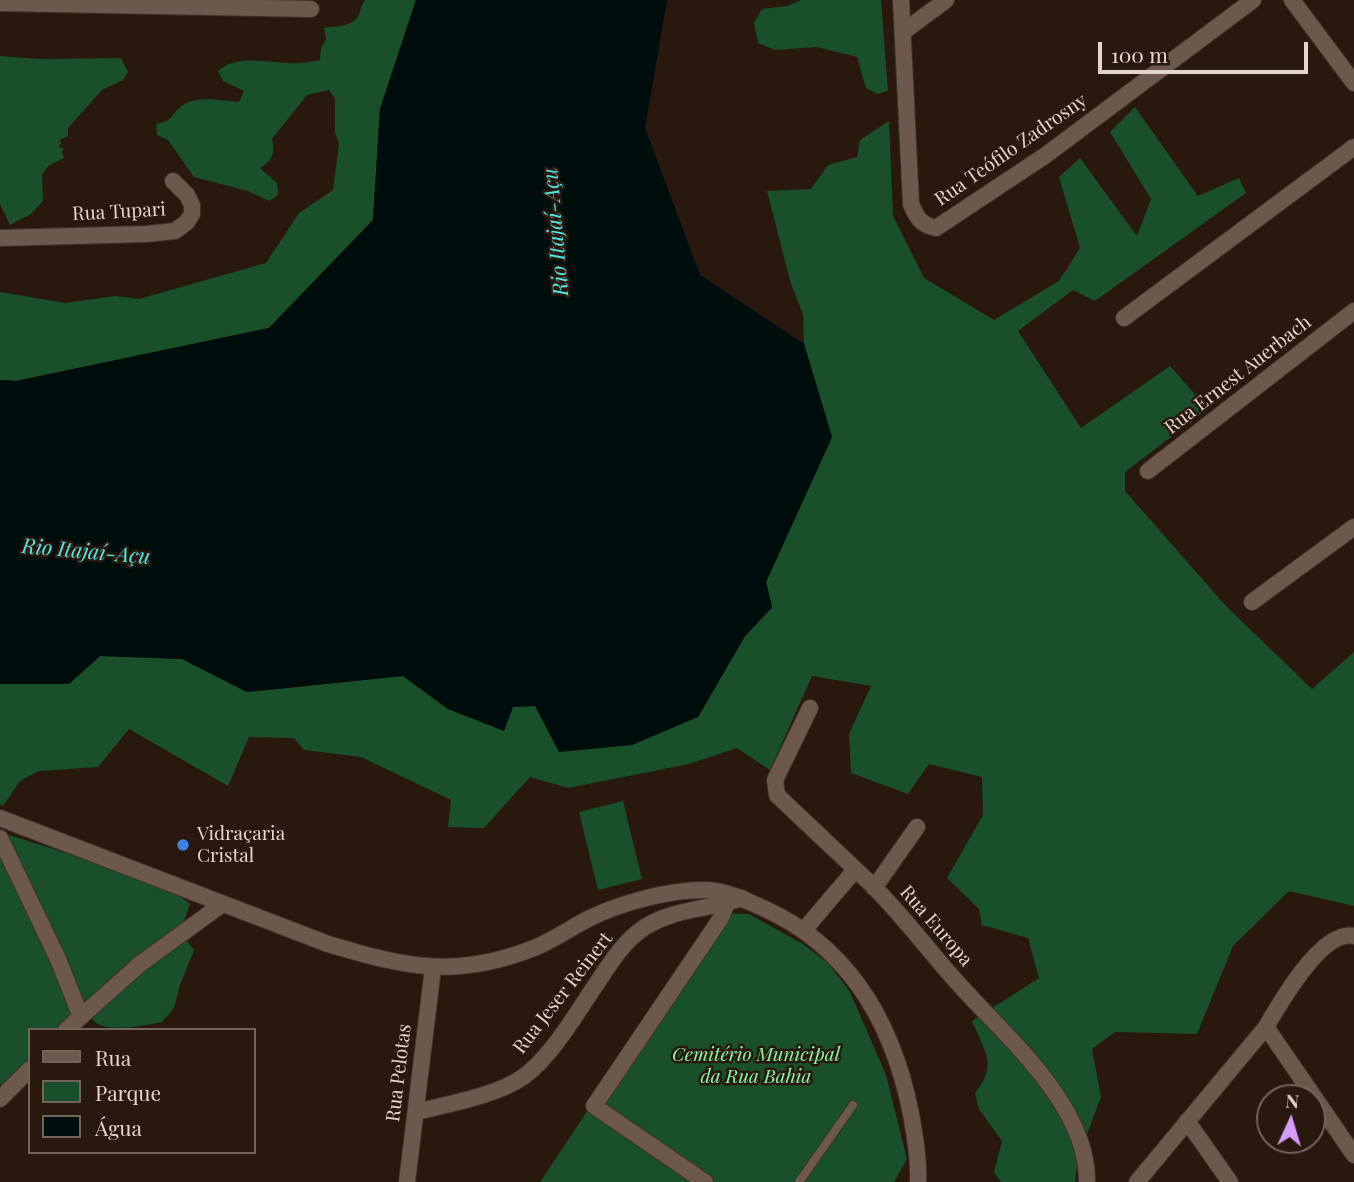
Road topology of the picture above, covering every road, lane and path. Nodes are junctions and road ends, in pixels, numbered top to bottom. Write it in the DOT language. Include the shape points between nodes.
graph roads {
  1 [pos="901,0"];
  2 [pos="946,0"];
  3 [pos="1253,0"];
  4 [pos="1292,0"];
  5 [pos="0,3"];
  6 [pos="312,9"];
  7 [pos="902,32"];
  8 [pos="1354,83"];
  9 [pos="1354,147"];
  10 [pos="173,181"];
  11 [pos="0,238"];
  12 [pos="1354,311"];
  13 [pos="1124,318"];
  14 [pos="1148,471"];
  15 [pos="1354,527"];
  16 [pos="1252,602"];
  17 [pos="810,708"];
  18 [pos="0,818"];
  19 [pos="917,827"];
  20 [pos="0,838"];
  21 [pos="855,870"];
  22 [pos="874,888"];
  23 [pos="735,901"];
  24 [pos="221,905"];
  25 [pos="804,930"];
  26 [pos="1354,936"];
  27 [pos="433,968"];
  28 [pos="81,1017"];
  29 [pos="1266,1027"];
  30 [pos="68,1028"];
  31 [pos="28,1071"];
  32 [pos="0,1099"];
  33 [pos="853,1105"];
  34 [pos="416,1112"];
  35 [pos="1187,1121"];
  36 [pos="1354,1155"];
  37 [pos="407,1182"];
  38 [pos="705,1182"];
  39 [pos="799,1182"];
  40 [pos="918,1182"];
  41 [pos="1087,1182"];
  42 [pos="1137,1182"];
  43 [pos="1230,1182"];
  1 -- 7 [label="street"];
  2 -- 7 [label="street"];
  3 -- 7 [label="street, Rua Teófilo Zadrosny" via="1046,155 936,228 917,218 911,204"];
  4 -- 8 [label="street"];
  5 -- 6 [label="street"];
  9 -- 13 [label="street"];
  10 -- 11 [label="street, Rua Tupari" via="192,205 187,222 175,231"];
  12 -- 14 [label="street, Rua Ernest Auerbach"];
  15 -- 16 [label="street"];
  17 -- 21 [label="street, Rua Europa" via="785,756 775,788"];
  18 -- 24 [label="street"];
  19 -- 22 [label="street"];
  20 -- 28 [label="street"];
  21 -- 22 [label="street, Rua Europa"];
  21 -- 25 [label="street"];
  22 -- 41 [label="street, Rua Europa" via="1021,1051 1063,1105 1078,1140"];
  23 -- 25 [label="street"];
  23 -- 27 [label="street" via="730,894 703,890 619,905 523,951 482,964"];
  23 -- 34 [label="street, Rua Jeser Reinert" via="668,915 642,929 624,945 544,1056 524,1076 504,1087"];
  23 -- 38 [label="street" via="594,1107"];
  24 -- 27 [label="street" via="367,956"];
  24 -- 28 [label="street" via="140,964"];
  25 -- 40 [label="street" via="847,969 884,1026 905,1084 918,1153"];
  26 -- 29 [label="street" via="1345,934 1332,940 1318,954"];
  27 -- 34 [label="street, Rua Pelotas"];
  28 -- 30 [label="street"];
  29 -- 35 [label="street"];
  29 -- 36 [label="street"];
  31 -- 32 [label="street"];
  33 -- 39 [label="lane"];
  34 -- 37 [label="street, Rua Pelotas"];
  35 -- 42 [label="street"];
  35 -- 43 [label="street"];
}
